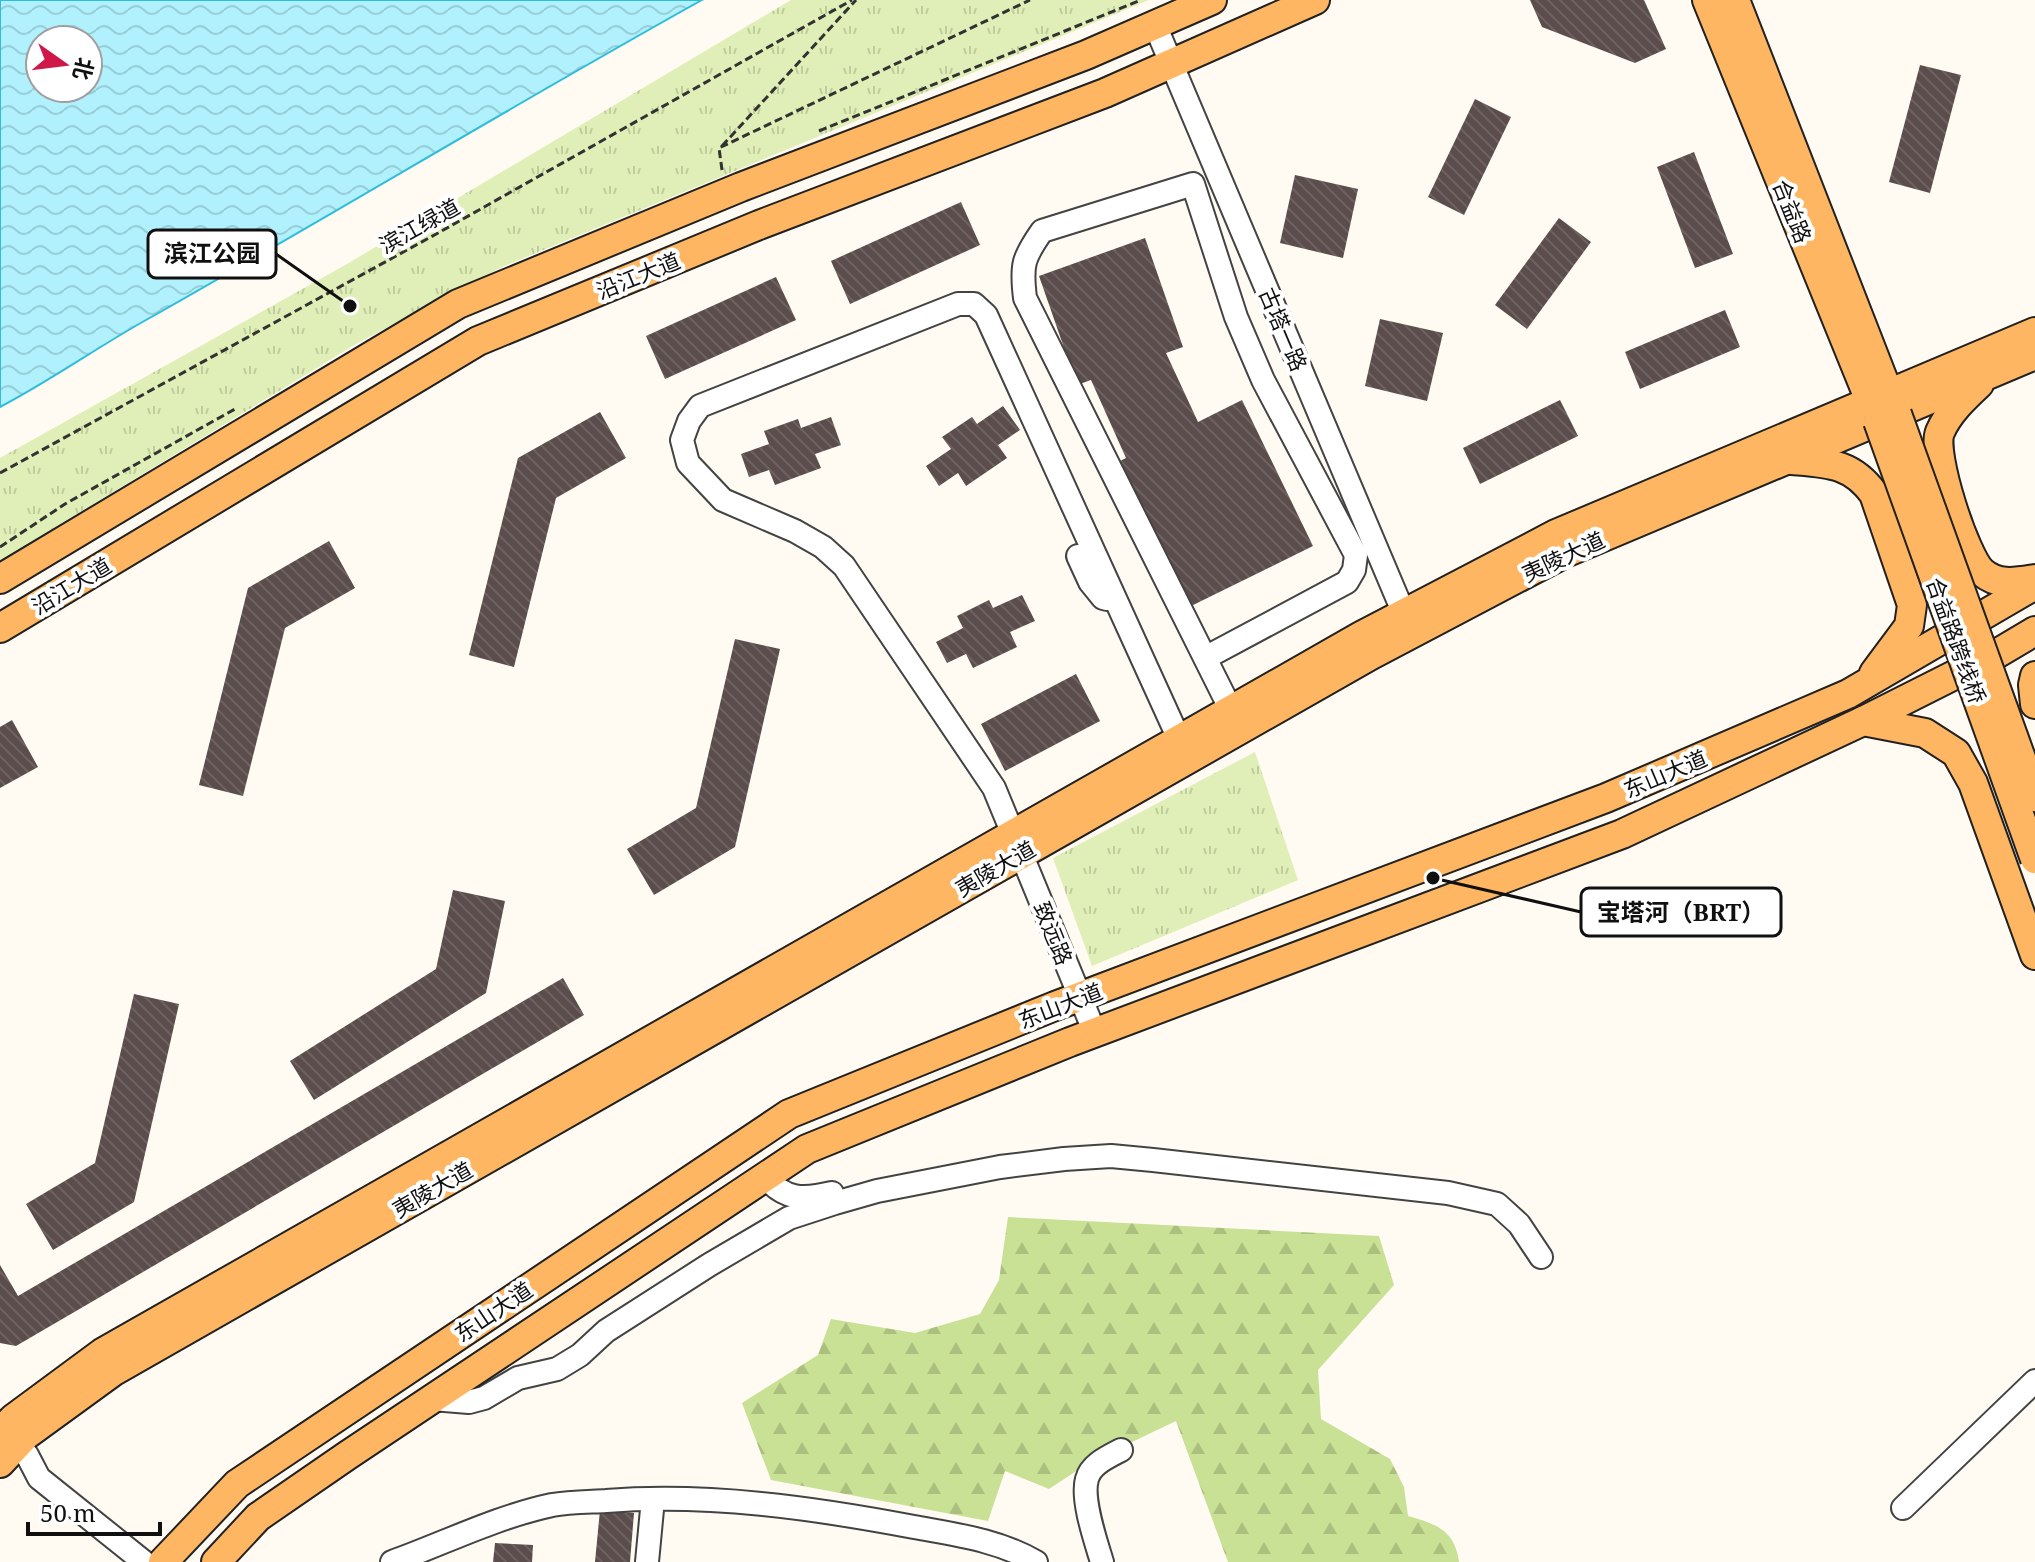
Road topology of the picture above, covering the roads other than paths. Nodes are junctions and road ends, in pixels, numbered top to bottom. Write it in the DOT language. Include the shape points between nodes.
graph roads {
  1 [pos="1212,0"];
  2 [pos="1315,0"];
  3 [pos="1707,0"];
  4 [pos="1735,0"];
  5 [pos="1155,25"];
  6 [pos="1171,64"];
  7 [pos="2035,332"];
  8 [pos="2035,355"];
  9 [pos="1990,374"];
  10 [pos="1884,408"];
  11 [pos="1788,460"];
  12 [pos="1078,556"];
  13 [pos="0,579"];
  14 [pos="2035,582"];
  15 [pos="1116,601"];
  16 [pos="1408,623"];
  17 [pos="0,628"];
  18 [pos="2035,631"];
  19 [pos="1205,658"];
  20 [pos="2035,676"];
  21 [pos="1848,694"];
  22 [pos="2035,704"];
  23 [pos="1231,710"];
  24 [pos="1863,721"];
  25 [pos="1179,739"];
  26 [pos="2035,797"];
  27 [pos="1016,844"];
  28 [pos="2035,859"];
  29 [pos="2035,955"];
  30 [pos="1080,997"];
  31 [pos="1095,1033"];
  32 [pos="765,1177"];
  33 [pos="849,1199"];
  34 [pos="1541,1257"];
  35 [pos="2035,1381"];
  36 [pos="432,1399"];
  37 [pos="10,1434"];
  38 [pos="1121,1450"];
  39 [pos="653,1499"];
  40 [pos="1903,1508"];
  41 [pos="144,1562"];
  42 [pos="163,1562"];
  43 [pos="216,1562"];
  44 [pos="392,1562"];
  45 [pos="647,1562"];
  46 [pos="1036,1562"];
  47 [pos="1102,1562"];
  1 -- 5 [label="main road, 沿江大道"];
  2 -- 6 [label="main road, 沿江大道"];
  3 -- 10 [label="main road, 合益路"];
  4 -- 10 [label="main road, 合益路"];
  5 -- 6 [label="street, 古塔一路"];
  5 -- 13 [label="main road, 沿江大道" via="458,304"];
  6 -- 16 [label="street, 古塔一路"];
  6 -- 17 [label="main road, 沿江大道" via="478,341"];
  7 -- 10 [label="main road, 夷陵大道"];
  8 -- 9 [label="main road, 夷陵大道"];
  9 -- 10 [label="main road, 夷陵大道"];
  9 -- 14 [label="main road" via="1960,401 1940,432 1941,471 1971,559 1982,572 2004,582"];
  10 -- 11 [label="main road, 夷陵大道"];
  10 -- 16 [label="main road, 夷陵大道" via="1556,534"];
  10 -- 26 [label="main road, 合益路跨线桥, bridge"];
  10 -- 28 [label="main road, 合益路跨线桥, bridge"];
  11 -- 16 [label="main road, 夷陵大道"];
  11 -- 21 [label="main road" via="1829,463 1863,478 1874,494 1912,605 1909,626 1879,669"];
  12 -- 15 [label="street" via="1103,598"];
  14 -- 21 [label="main road, 东山大道"];
  15 -- 25 [label="street"];
  15 -- 27 [label="street, 致远路" via="986,315 974,304 958,304 700,406 689,421 682,440 688,463 723,500 795,531 844,566 994,788"];
  16 -- 23 [label="main road, 夷陵大道"];
  16 -- 27 [label="main road, 夷陵大道"];
  18 -- 24 [label="main road, 东山大道"];
  19 -- 19 [label="street" via="1025,298 1022,271 1042,231 1193,184 1236,317 1263,380 1356,555 1347,582"];
  19 -- 23 [label="street"];
  20 -- 22 [label="main road"];
  21 -- 30 [label="main road, 东山大道" via="1606,798"];
  23 -- 25 [label="main road, 夷陵大道"];
  24 -- 29 [label="main road" via="1925,733 1956,753 1973,783"];
  24 -- 31 [label="main road, 东山大道" via="1622,834"];
  25 -- 27 [label="main road, 夷陵大道"];
  27 -- 30 [label="street, 致远路"];
  27 -- 37 [label="main road, 夷陵大道"];
  30 -- 31 [label="street, 致远路"];
  30 -- 42 [label="main road, 东山大道" via="789,1114 237,1484"];
  31 -- 32 [label="main road, 东山大道" via="807,1149"];
  32 -- 33 [label="street" via="776,1190 793,1197 836,1192"];
  32 -- 36 [label="main road, 东山大道"];
  33 -- 34 [label="street" via="1000,1167 1111,1156 1448,1193 1497,1204 1519,1224"];
  33 -- 36 [label="street" via="789,1218 646,1304 557,1369 518,1378 469,1402"];
  35 -- 40 [label="street"];
  36 -- 43 [label="main road, 东山大道" via="258,1517"];
  37 -- 41 [label="street" via="39,1478"];
  38 -- 47 [label="street" via="1097,1463 1087,1479"];
  39 -- 44 [label="street" via="554,1505 491,1521"];
  39 -- 45 [label="street"];
  39 -- 46 [label="street" via="865,1517 977,1538"];
}
